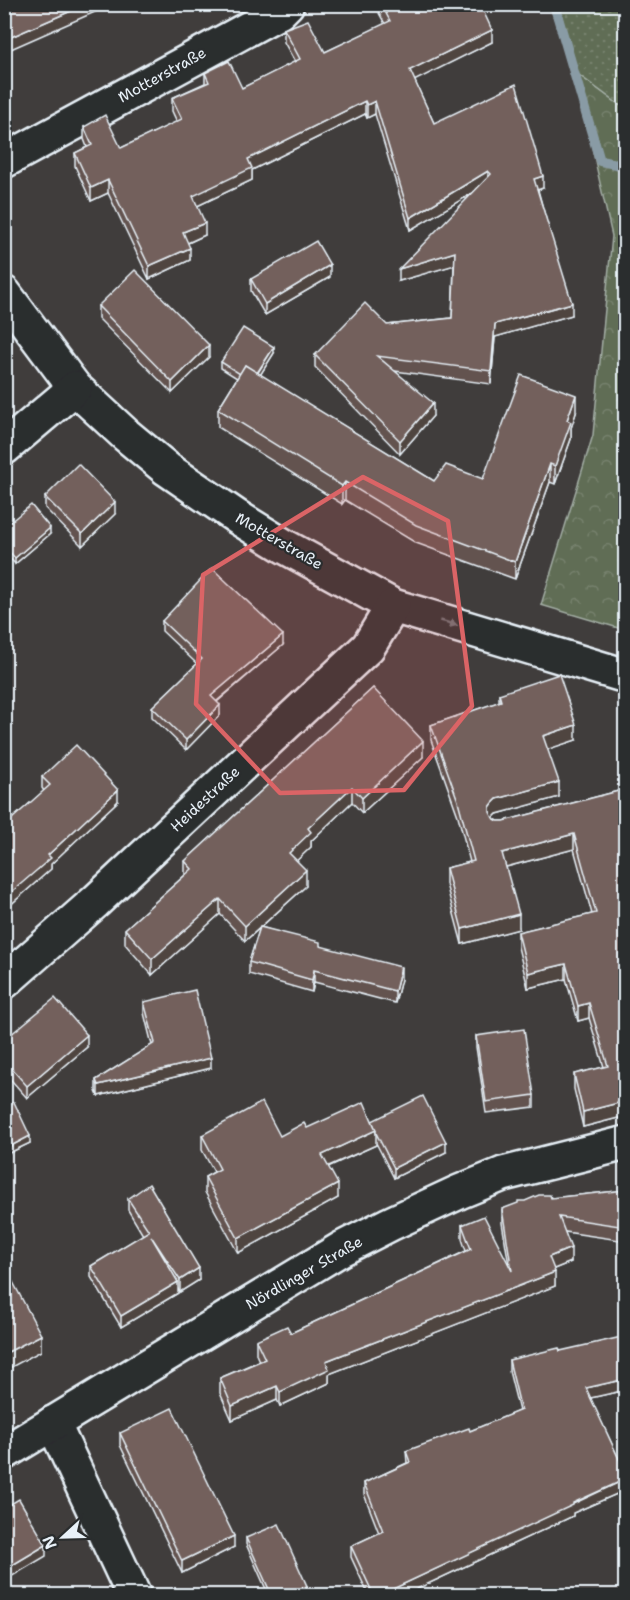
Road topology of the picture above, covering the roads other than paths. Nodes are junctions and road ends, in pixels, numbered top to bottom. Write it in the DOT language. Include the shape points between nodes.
graph roads {
  1 [pos="287,4"];
  2 [pos="4,161"];
  3 [pos="4,293"];
  4 [pos="75,388"];
  5 [pos="4,448"];
  6 [pos="393,606"];
  7 [pos="626,676"];
  8 [pos="4,982"];
  9 [pos="626,1143"];
  10 [pos="53,1423"];
  11 [pos="4,1453"];
  12 [pos="134,1596"];
  1 -- 2 [label="street, Motterstraße" via="279,12"];
  3 -- 4 [label="street, Motterstraße"];
  4 -- 5 [label="street"];
  4 -- 6 [label="street, Motterstraße" via="167,469 237,518"];
  6 -- 7 [label="street, Motterstraße, one-way"];
  6 -- 8 [label="street, Heidestraße" via="368,647"];
  9 -- 10 [label="street, Nördlinger Straße" via="502,1174 390,1224 341,1249"];
  10 -- 11 [label="street, Nördlinger Straße"];
  10 -- 12 [label="street"];
}
